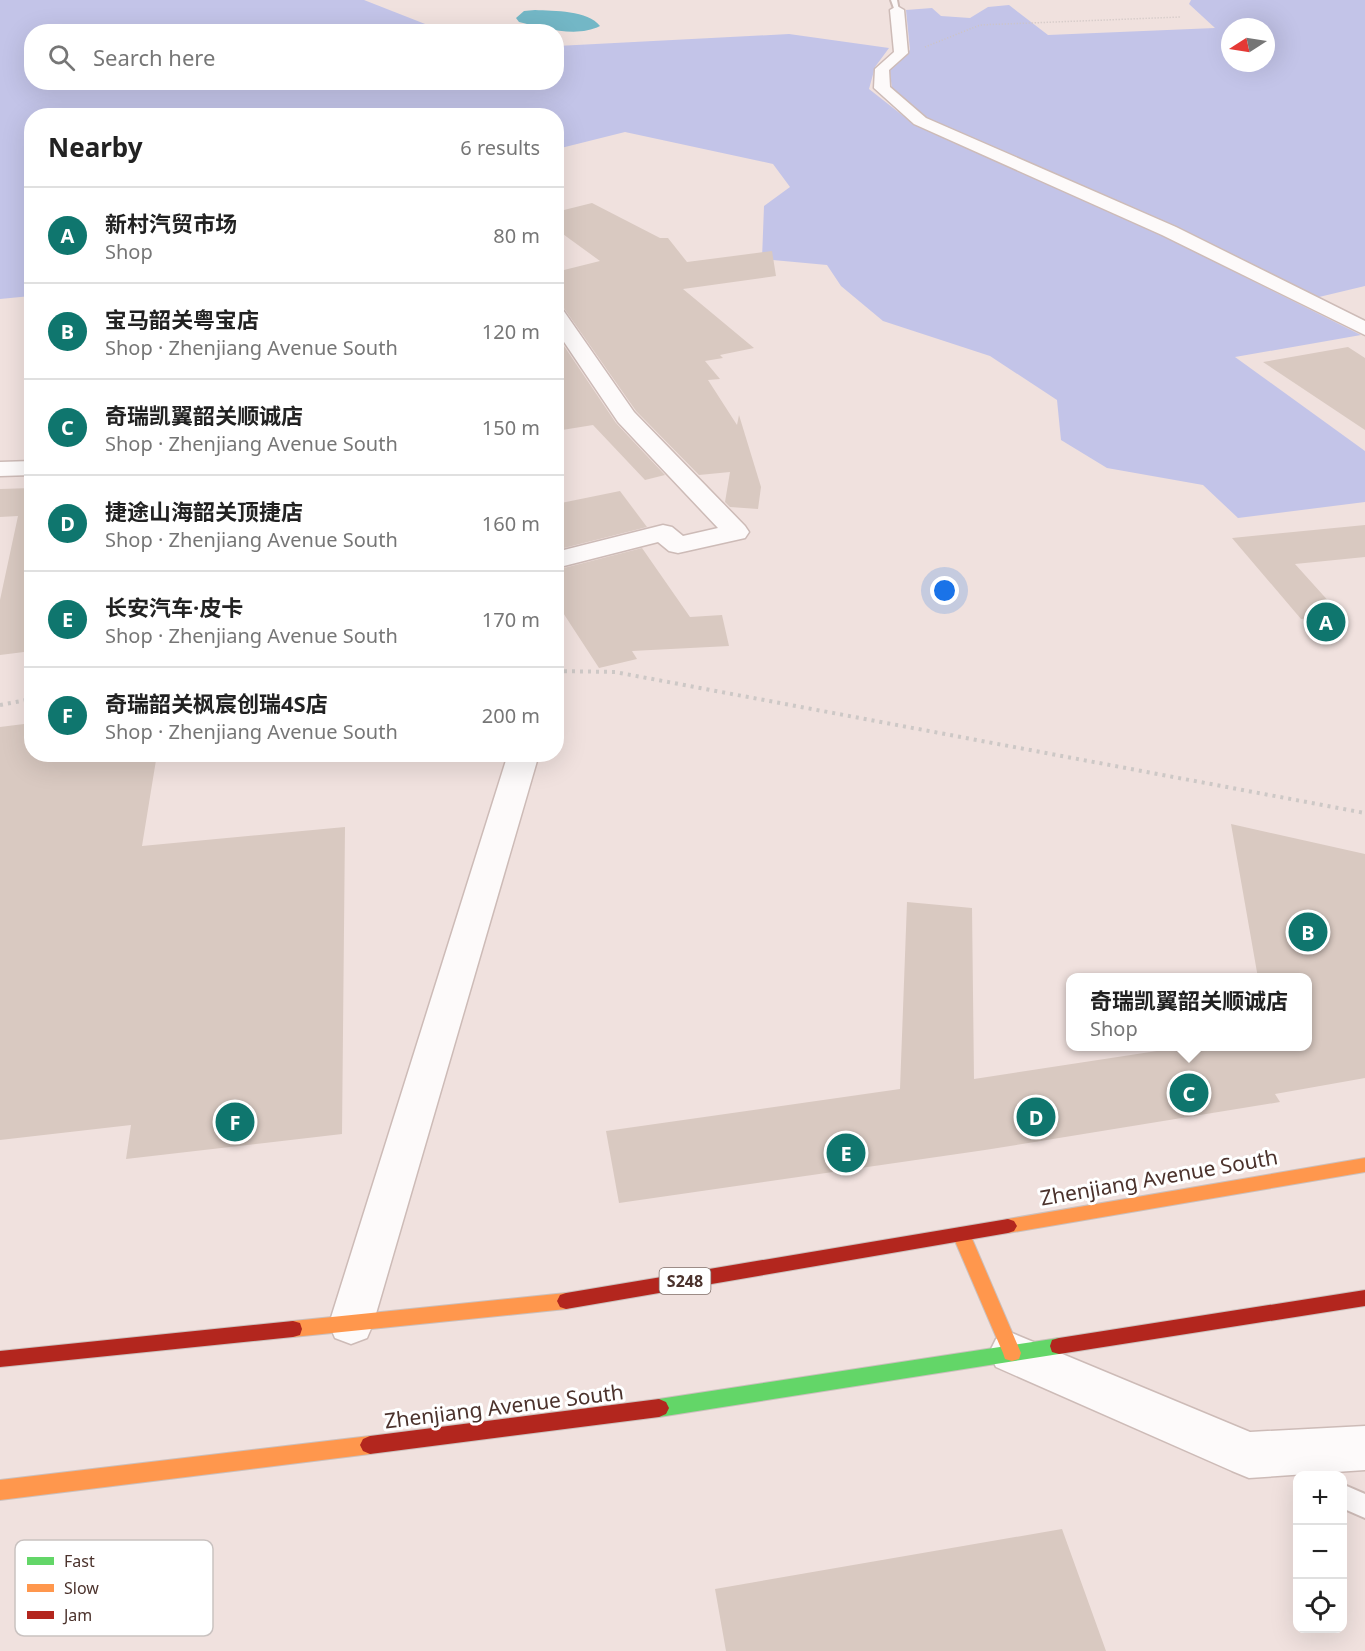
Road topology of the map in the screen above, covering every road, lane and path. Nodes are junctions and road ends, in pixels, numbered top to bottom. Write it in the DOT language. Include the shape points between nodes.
graph roads {
  1 [pos="896,5"];
  2 [pos="1180,17"];
  3 [pos="901,53"];
  4 [pos="564,326"];
  5 [pos="1365,329"];
  6 [pos="24,468"];
  7 [pos="0,469"];
  8 [pos="564,558"];
  9 [pos="522,762"];
  10 [pos="1365,1165"];
  11 [pos="961,1234"];
  12 [pos="1365,1298"];
  13 [pos="351,1324"];
  14 [pos="1012,1353"];
  15 [pos="0,1359"];
  16 [pos="1365,1448"];
  17 [pos="1249,1455"];
  18 [pos="1293,1474"];
  19 [pos="0,1490"];
  20 [pos="1347,1498"];
  21 [pos="1365,1506"];
  1 -- 3 [label="street"];
  2 -- 3 [label="path" via="980,25"];
  3 -- 5 [label="street" via="882,69 882,88 920,121 1169,231"];
  4 -- 8 [label="street" via="626,417 736,532 678,545 663,533"];
  6 -- 7 [label="street"];
  9 -- 13 [label="street"];
  10 -- 11 [label="main road, Zhenjiang Avenue South / S248"];
  11 -- 13 [label="main road, Zhenjiang Avenue South / S248" via="556,1303"];
  11 -- 14 [label="main road"];
  12 -- 14 [label="main road, Zhenjiang Avenue South"];
  13 -- 15 [label="main road, Zhenjiang Avenue South / S248"];
  14 -- 17 [label="street"];
  14 -- 19 [label="main road, Zhenjiang Avenue South" via="601,1417"];
  16 -- 17 [label="street"];
  17 -- 18 [label="lane"];
  20 -- 21 [label="lane"];
}
